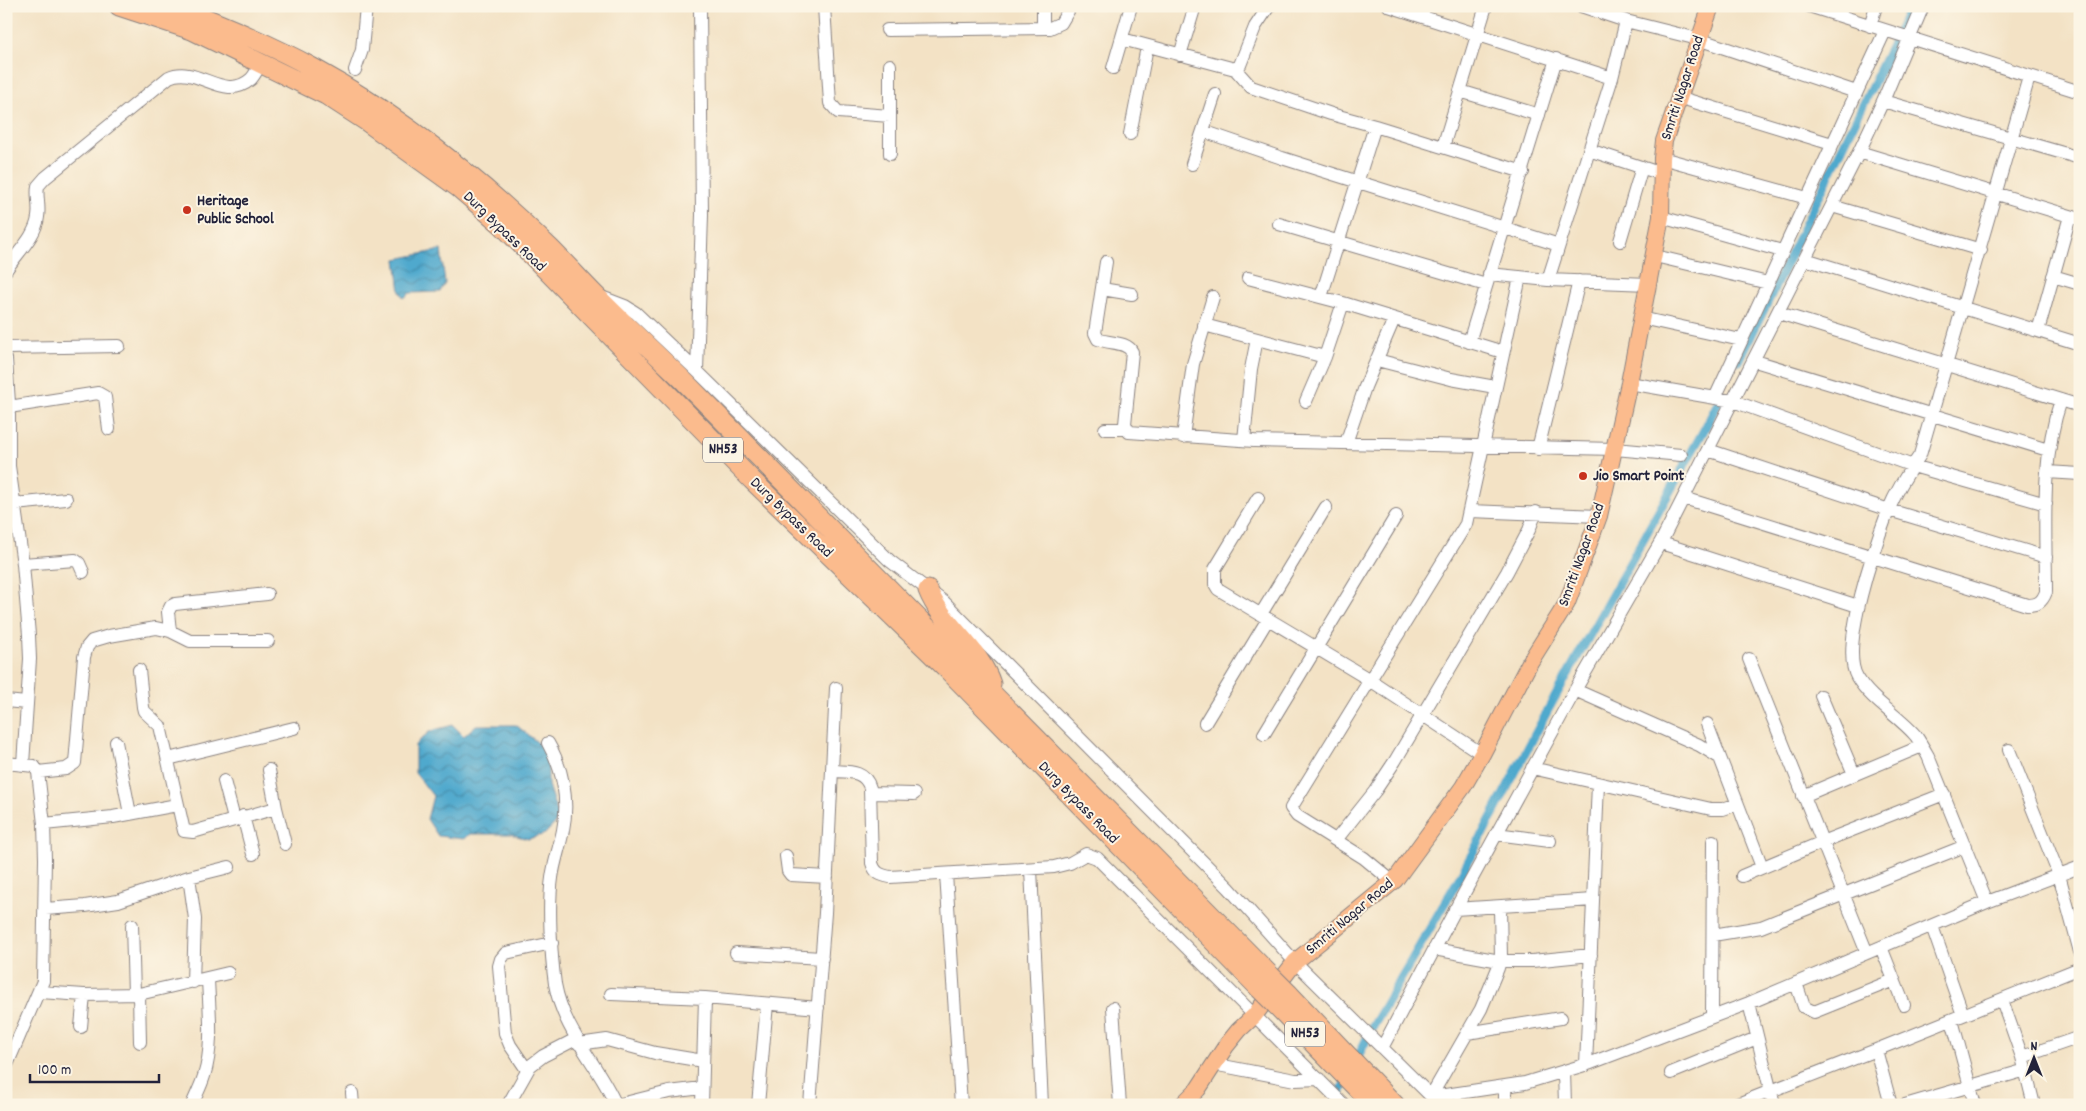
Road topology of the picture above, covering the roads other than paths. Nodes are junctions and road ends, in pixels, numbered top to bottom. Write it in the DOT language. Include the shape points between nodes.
graph roads {
  1 [pos="119,6"];
  2 [pos="176,6"];
  3 [pos="366,6"];
  4 [pos="700,6"];
  5 [pos="824,6"];
  6 [pos="1043,6"];
  7 [pos="1071,6"];
  8 [pos="1131,6"];
  9 [pos="1196,6"];
  10 [pos="1269,6"];
  11 [pos="1389,6"];
  12 [pos="1486,6"];
  13 [pos="1581,6"];
  14 [pos="1711,6"];
  15 [pos="1809,6"];
  16 [pos="1876,6"];
  17 [pos="1923,6"];
  18 [pos="1626,21"];
  19 [pos="1870,26"];
  20 [pos="1044,28"];
  21 [pos="887,30"];
  22 [pos="1884,31"];
  23 [pos="1477,34"];
  24 [pos="1122,39"];
  25 [pos="1698,39"];
  26 [pos="1910,39"];
  27 [pos="1147,47"];
  28 [pos="1180,55"];
  29 [pos="1556,60"];
  30 [pos="261,63"];
  31 [pos="890,65"];
  32 [pos="1113,68"];
  33 [pos="1235,69"];
  34 [pos="355,70"];
  35 [pos="2029,77"];
  36 [pos="1612,78"];
  37 [pos="1460,91"];
  38 [pos="1856,92"];
  39 [pos="2080,92"];
  40 [pos="1215,94"];
  41 [pos="1678,97"];
  42 [pos="1884,100"];
  43 [pos="1539,115"];
  44 [pos="890,116"];
  45 [pos="1375,126"];
  46 [pos="1203,131"];
  47 [pos="1130,134"];
  48 [pos="2011,137"];
  49 [pos="1832,144"];
  50 [pos="1443,147"];
  51 [pos="1589,150"];
  52 [pos="1859,152"];
  53 [pos="890,154"];
  54 [pos="2080,158"];
  55 [pos="1192,164"];
  56 [pos="1662,166"];
  57 [pos="1642,167"];
  58 [pos="1522,172"];
  59 [pos="1358,181"];
  60 [pos="1996,194"];
  61 [pos="1807,198"];
  62 [pos="1832,206"];
  63 [pos="1661,217"];
  64 [pos="2075,217"];
  65 [pos="1279,224"];
  66 [pos="1504,228"];
  67 [pos="1620,241"];
  68 [pos="1338,242"];
  69 [pos="1559,245"];
  70 [pos="1981,250"];
  71 [pos="1782,251"];
  72 [pos="1655,256"];
  73 [pos="1805,259"];
  74 [pos="1106,262"];
  75 [pos="6,270"];
  76 [pos="2053,276"];
  77 [pos="1520,277"];
  78 [pos="1248,278"];
  79 [pos="1488,279"];
  80 [pos="1548,280"];
  81 [pos="1579,281"];
  82 [pos="1768,283"];
  83 [pos="1648,284"];
  84 [pos="2080,284"];
  85 [pos="1102,289"];
  86 [pos="1132,294"];
  87 [pos="594,295"];
  88 [pos="1212,296"];
  89 [pos="1321,297"];
  90 [pos="1343,303"];
  91 [pos="1964,308"];
  92 [pos="1779,313"];
  93 [pos="1641,318"];
  94 [pos="1394,319"];
  95 [pos="1204,326"];
  96 [pos="2038,331"];
  97 [pos="1257,339"];
  98 [pos="1742,340"];
  99 [pos="1469,342"];
  100 [pos="2080,344"];
  101 [pos="119,346"];
  102 [pos="6,348"];
  103 [pos="1503,352"];
  104 [pos="1325,356"];
  105 [pos="6,359"];
  106 [pos="1377,360"];
  107 [pos="1755,361"];
  108 [pos="1948,364"];
  109 [pos="697,371"];
  110 [pos="1629,383"];
  111 [pos="1495,387"];
  112 [pos="1715,398"];
  113 [pos="2061,400"];
  114 [pos="1306,401"];
  115 [pos="1733,402"];
  116 [pos="2080,406"];
  117 [pos="10,408"];
  118 [pos="1932,416"];
  119 [pos="110,429"];
  120 [pos="1105,429"];
  121 [pos="1126,429"];
  122 [pos="1183,437"];
  123 [pos="1244,440"];
  124 [pos="1346,443"];
  125 [pos="1482,446"];
  126 [pos="1538,448"];
  127 [pos="1615,449"];
  128 [pos="1708,450"];
  129 [pos="2048,450"];
  130 [pos="1681,455"];
  131 [pos="1913,466"];
  132 [pos="2047,472"];
  133 [pos="2080,474"];
  134 [pos="1258,498"];
  135 [pos="1684,498"];
  136 [pos="66,499"];
  137 [pos="2046,504"];
  138 [pos="1326,507"];
  139 [pos="12,508"];
  140 [pos="1889,510"];
  141 [pos="1470,511"];
  142 [pos="1536,512"];
  143 [pos="1396,516"];
  144 [pos="1599,516"];
  145 [pos="1661,543"];
  146 [pos="1874,557"];
  147 [pos="2046,557"];
  148 [pos="23,564"];
  149 [pos="83,572"];
  150 [pos="928,590"];
  151 [pos="267,594"];
  152 [pos="1858,606"];
  153 [pos="1265,616"];
  154 [pos="170,631"];
  155 [pos="268,641"];
  156 [pos="1316,647"];
  157 [pos="1749,660"];
  158 [pos="139,670"];
  159 [pos="1370,680"];
  160 [pos="836,688"];
  161 [pos="1575,690"];
  162 [pos="994,694"];
  163 [pos="1821,696"];
  164 [pos="6,701"];
  165 [pos="26,703"];
  166 [pos="1422,713"];
  167 [pos="1205,723"];
  168 [pos="1707,724"];
  169 [pos="294,728"];
  170 [pos="1264,734"];
  171 [pos="116,742"];
  172 [pos="548,743"];
  173 [pos="1922,746"];
  174 [pos="2009,750"];
  175 [pos="1482,754"];
  176 [pos="1718,756"];
  177 [pos="168,759"];
  178 [pos="6,763"];
  179 [pos="23,764"];
  180 [pos="1532,768"];
  181 [pos="269,770"];
  182 [pos="832,771"];
  183 [pos="38,772"];
  184 [pos="1854,774"];
  185 [pos="224,781"];
  186 [pos="1598,784"];
  187 [pos="870,793"];
  188 [pos="914,794"];
  189 [pos="1944,794"];
  190 [pos="1803,796"];
  191 [pos="1737,804"];
  192 [pos="178,805"];
  193 [pos="276,808"];
  194 [pos="130,814"];
  195 [pos="239,818"];
  196 [pos="44,824"];
  197 [pos="1496,834"];
  198 [pos="1336,840"];
  199 [pos="1550,841"];
  200 [pos="1713,841"];
  201 [pos="1821,842"];
  202 [pos="286,844"];
  203 [pos="1965,846"];
  204 [pos="253,854"];
  205 [pos="786,856"];
  206 [pos="229,867"];
  207 [pos="1762,867"];
  208 [pos="2080,867"];
  209 [pos="1031,869"];
  210 [pos="946,874"];
  211 [pos="2059,875"];
  212 [pos="1742,876"];
  213 [pos="189,877"];
  214 [pos="827,877"];
  215 [pos="1393,882"];
  216 [pos="1842,894"];
  217 [pos="1593,900"];
  218 [pos="1987,902"];
  219 [pos="1500,908"];
  220 [pos="44,909"];
  221 [pos="1455,909"];
  222 [pos="132,925"];
  223 [pos="1932,926"];
  224 [pos="1713,935"];
  225 [pos="552,944"];
  226 [pos="1881,947"];
  227 [pos="1434,950"];
  228 [pos="2080,952"];
  229 [pos="1867,953"];
  230 [pos="736,954"];
  231 [pos="1591,955"];
  232 [pos="822,958"];
  233 [pos="1500,961"];
  234 [pos="1295,962"];
  235 [pos="2080,968"];
  236 [pos="228,973"];
  237 [pos="208,978"];
  238 [pos="1894,980"];
  239 [pos="193,982"];
  240 [pos="1266,983"];
  241 [pos="1796,983"];
  242 [pos="40,992"];
  243 [pos="136,994"];
  244 [pos="611,994"];
  245 [pos="84,995"];
  246 [pos="706,998"];
  247 [pos="2002,1000"];
  248 [pos="1749,1003"];
  249 [pos="767,1004"];
  250 [pos="1904,1005"];
  251 [pos="818,1008"];
  252 [pos="1113,1008"];
  253 [pos="1254,1016"];
  254 [pos="1712,1016"];
  255 [pos="1957,1017"];
  256 [pos="1561,1018"];
  257 [pos="81,1027"];
  258 [pos="1467,1033"];
  259 [pos="2080,1037"];
  260 [pos="1757,1038"];
  261 [pos="140,1042"];
  262 [pos="577,1042"];
  263 [pos="1382,1048"];
  264 [pos="1876,1050"];
  265 [pos="2022,1057"];
  266 [pos="703,1061"];
  267 [pos="1213,1064"];
  268 [pos="1586,1065"];
  269 [pos="6,1067"];
  270 [pos="527,1070"];
  271 [pos="2026,1070"];
  272 [pos="1564,1071"];
  273 [pos="1672,1073"];
  274 [pos="1319,1079"];
  275 [pos="1505,1086"];
  276 [pos="1970,1086"];
  277 [pos="702,1088"];
  278 [pos="1770,1090"];
  279 [pos="1368,1091"];
  280 [pos="1434,1099"];
  281 [pos="1188,1102"];
  282 [pos="192,1105"];
  283 [pos="508,1105"];
  284 [pos="616,1105"];
  285 [pos="702,1105"];
  286 [pos="758,1105"];
  287 [pos="810,1105"];
  288 [pos="961,1105"];
  289 [pos="1042,1105"];
  290 [pos="1120,1105"];
  291 [pos="1344,1105"];
  292 [pos="1395,1105"];
  293 [pos="1505,1105"];
  294 [pos="1565,1105"];
  295 [pos="1735,1105"];
  296 [pos="1774,1105"];
  297 [pos="1891,1105"];
  298 [pos="1905,1105"];
  299 [pos="1975,1105"];
  300 [pos="2034,1105"];
  1 -- 30 [label="highway, Durg Bypass Road / NH53" via="192,30"];
  2 -- 87 [label="highway, Durg Bypass Road / NH53" via="313,68 376,107 508,210"];
  3 -- 34 [label="street" via="362,50"];
  4 -- 109 [label="street" via="702,215"];
  5 -- 44 [label="street" via="830,103 838,112"];
  6 -- 20 [label="street"];
  7 -- 20 [label="street" via="1062,23"];
  8 -- 24 [label="street"];
  9 -- 28 [label="street"];
  10 -- 33 [label="street" via="1255,27 1240,65"];
  11 -- 23 [label="street"];
  12 -- 23 [label="street"];
  13 -- 18 [label="street"];
  14 -- 25 [label="main road, Smriti Nagar Road"];
  15 -- 19 [label="street"];
  16 -- 19 [label="street"];
  17 -- 26 [label="street"];
  18 -- 25 [label="street"];
  18 -- 36 [label="street"];
  19 -- 22 [label="street"];
  20 -- 21 [label="street"];
  22 -- 26 [label="street"];
  22 -- 38 [label="street"];
  23 -- 29 [label="street"];
  23 -- 37 [label="street"];
  24 -- 27 [label="street"];
  24 -- 32 [label="street"];
  25 -- 38 [label="street"];
  25 -- 41 [label="main road, Smriti Nagar Road"];
  26 -- 35 [label="street"];
  26 -- 42 [label="street"];
  27 -- 28 [label="street"];
  27 -- 47 [label="street"];
  28 -- 33 [label="street"];
  29 -- 36 [label="street"];
  29 -- 43 [label="street"];
  30 -- 75 [label="street" via="251,79 236,87 223,87 191,74 169,77 95,137 38,186 35,228"];
  30 -- 240 [label="highway, Durg Bypass Road / NH53" via="326,94 366,120 459,188 501,224 752,480"];
  31 -- 44 [label="street"];
  33 -- 45 [label="street" via="1251,87"];
  35 -- 39 [label="street"];
  35 -- 48 [label="street"];
  36 -- 51 [label="street"];
  37 -- 43 [label="street"];
  37 -- 50 [label="street"];
  38 -- 49 [label="street"];
  40 -- 46 [label="street"];
  41 -- 49 [label="street"];
  41 -- 56 [label="main road, Smriti Nagar Road" via="1664,142"];
  42 -- 48 [label="street"];
  42 -- 52 [label="street"];
  43 -- 58 [label="street"];
  44 -- 53 [label="street"];
  45 -- 50 [label="street"];
  45 -- 59 [label="street"];
  46 -- 55 [label="street"];
  46 -- 59 [label="street"];
  48 -- 54 [label="street"];
  48 -- 60 [label="street"];
  49 -- 61 [label="street"];
  50 -- 58 [label="street"];
  51 -- 57 [label="street"];
  51 -- 69 [label="street"];
  52 -- 60 [label="street"];
  52 -- 62 [label="street"];
  56 -- 57 [label="street"];
  56 -- 61 [label="street"];
  56 -- 63 [label="main road, Smriti Nagar Road"];
  57 -- 67 [label="street"];
  58 -- 66 [label="street"];
  59 -- 66 [label="street"];
  59 -- 68 [label="street"];
  60 -- 64 [label="street"];
  60 -- 70 [label="street"];
  61 -- 71 [label="street"];
  62 -- 70 [label="street"];
  62 -- 73 [label="street"];
  63 -- 71 [label="street"];
  63 -- 72 [label="main road, Smriti Nagar Road"];
  64 -- 76 [label="street"];
  65 -- 68 [label="street"];
  66 -- 69 [label="street"];
  66 -- 79 [label="street"];
  68 -- 79 [label="street"];
  68 -- 89 [label="street"];
  69 -- 80 [label="street"];
  70 -- 91 [label="street"];
  71 -- 82 [label="street"];
  72 -- 82 [label="street"];
  72 -- 83 [label="main road, Smriti Nagar Road"];
  73 -- 91 [label="street"];
  73 -- 92 [label="street"];
  74 -- 85 [label="street"];
  76 -- 84 [label="street"];
  76 -- 96 [label="street"];
  77 -- 79 [label="street"];
  77 -- 80 [label="street"];
  77 -- 103 [label="street"];
  78 -- 89 [label="street"];
  79 -- 99 [label="street"];
  80 -- 81 [label="street"];
  81 -- 83 [label="street"];
  81 -- 126 [label="street"];
  82 -- 98 [label="street"];
  83 -- 93 [label="main road, Smriti Nagar Road"];
  85 -- 86 [label="street"];
  85 -- 121 [label="street" via="1095,333 1098,339 1126,345 1132,352"];
  87 -- 109 [label="street" via="636,313"];
  87 -- 162 [label="highway, Durg Bypass Road / NH53" via="685,382"];
  88 -- 95 [label="street"];
  89 -- 90 [label="street"];
  90 -- 94 [label="street"];
  90 -- 104 [label="street"];
  91 -- 96 [label="street"];
  91 -- 108 [label="street"];
  92 -- 107 [label="street"];
  92 -- 108 [label="street"];
  93 -- 98 [label="street"];
  93 -- 110 [label="main road, Smriti Nagar Road"];
  94 -- 99 [label="street"];
  94 -- 106 [label="street"];
  95 -- 97 [label="street"];
  95 -- 122 [label="street" via="1193,364"];
  96 -- 100 [label="street"];
  97 -- 104 [label="street"];
  97 -- 123 [label="street"];
  98 -- 112 [label="street"];
  99 -- 103 [label="street"];
  101 -- 102 [label="street"];
  103 -- 111 [label="street"];
  104 -- 114 [label="street"];
  105 -- 117 [label="street"];
  106 -- 111 [label="street"];
  106 -- 124 [label="street"];
  107 -- 115 [label="street"];
  107 -- 118 [label="street"];
  108 -- 113 [label="street"];
  108 -- 118 [label="street"];
  109 -- 150 [label="street" via="890,561"];
  110 -- 112 [label="street"];
  110 -- 127 [label="main road, Smriti Nagar Road"];
  111 -- 125 [label="street"];
  112 -- 115 [label="street"];
  113 -- 116 [label="street"];
  113 -- 129 [label="street"];
  115 -- 128 [label="street"];
  115 -- 131 [label="street"];
  117 -- 119 [label="street" via="98,393 105,398"];
  117 -- 139 [label="street"];
  118 -- 129 [label="street"];
  118 -- 131 [label="street" via="1920,455"];
  120 -- 121 [label="street"];
  121 -- 122 [label="street" via="1136,434"];
  122 -- 123 [label="street"];
  123 -- 124 [label="street"];
  124 -- 125 [label="street"];
  125 -- 126 [label="street"];
  125 -- 141 [label="street"];
  126 -- 127 [label="street"];
  127 -- 130 [label="street"];
  127 -- 144 [label="main road, Smriti Nagar Road"];
  128 -- 135 [label="street"];
  128 -- 140 [label="street"];
  129 -- 132 [label="street"];
  131 -- 137 [label="street"];
  131 -- 140 [label="street"];
  132 -- 133 [label="street"];
  132 -- 137 [label="street"];
  134 -- 153 [label="street" via="1214,576 1218,589"];
  135 -- 145 [label="street"];
  135 -- 146 [label="street"];
  136 -- 139 [label="street"];
  137 -- 147 [label="street"];
  138 -- 153 [label="street"];
  139 -- 148 [label="street"];
  140 -- 146 [label="street"];
  140 -- 147 [label="street"];
  141 -- 142 [label="street"];
  141 -- 159 [label="street" via="1461,534"];
  142 -- 144 [label="street"];
  142 -- 166 [label="street" via="1507,572"];
  143 -- 156 [label="street"];
  144 -- 175 [label="main road, Smriti Nagar Road" via="1567,603 1530,662"];
  145 -- 152 [label="street"];
  145 -- 161 [label="street"];
  146 -- 147 [label="street" via="2027,605 2042,601 2046,592"];
  146 -- 152 [label="street"];
  148 -- 149 [label="street" via="75,560"];
  148 -- 165 [label="street" via="29,635"];
  150 -- 162 [label="highway" via="942,617 978,658"];
  150 -- 234 [label="street" via="1230,888"];
  151 -- 154 [label="street" via="175,604 168,612"];
  152 -- 173 [label="street" via="1852,658 1856,675 1868,692 1910,730"];
  153 -- 156 [label="street"];
  153 -- 167 [label="street"];
  154 -- 155 [label="street" via="190,641"];
  154 -- 183 [label="street" via="151,629 92,641 84,657 74,764 66,769"];
  156 -- 159 [label="street"];
  156 -- 170 [label="street"];
  157 -- 190 [label="street"];
  158 -- 177 [label="street" via="144,711 160,726"];
  159 -- 166 [label="street"];
  159 -- 198 [label="street" via="1291,808 1297,816"];
  160 -- 182 [label="street"];
  161 -- 176 [label="street"];
  161 -- 180 [label="street"];
  162 -- 240 [label="highway, Durg Bypass Road / NH53"];
  163 -- 184 [label="street"];
  164 -- 165 [label="street"];
  165 -- 179 [label="street"];
  166 -- 175 [label="street"];
  166 -- 198 [label="street" via="1376,791"];
  168 -- 176 [label="street"];
  169 -- 177 [label="street"];
  171 -- 194 [label="street"];
  172 -- 225 [label="street" via="563,776 564,804 564,827 550,896"];
  173 -- 184 [label="street"];
  173 -- 189 [label="street"];
  174 -- 211 [label="street"];
  175 -- 215 [label="main road, Smriti Nagar Road" via="1463,786"];
  176 -- 191 [label="street"];
  177 -- 192 [label="street"];
  178 -- 179 [label="street"];
  179 -- 183 [label="street" via="34,766"];
  180 -- 186 [label="street"];
  180 -- 197 [label="street"];
  181 -- 193 [label="street"];
  182 -- 187 [label="street" via="863,776 868,781"];
  182 -- 214 [label="street"];
  183 -- 196 [label="street"];
  184 -- 190 [label="street"];
  185 -- 195 [label="street"];
  186 -- 191 [label="street" via="1711,808 1723,809"];
  186 -- 217 [label="street"];
  187 -- 188 [label="street"];
  187 -- 210 [label="street" via="874,871 890,877"];
  189 -- 201 [label="street"];
  189 -- 203 [label="street"];
  190 -- 201 [label="street"];
  191 -- 207 [label="street"];
  192 -- 194 [label="street"];
  192 -- 195 [label="street" via="183,829 188,832"];
  193 -- 195 [label="street"];
  193 -- 202 [label="street"];
  194 -- 196 [label="street"];
  195 -- 204 [label="street"];
  196 -- 220 [label="street"];
  197 -- 199 [label="street"];
  197 -- 221 [label="street"];
  198 -- 215 [label="street"];
  200 -- 224 [label="street"];
  201 -- 207 [label="street"];
  201 -- 216 [label="street"];
  203 -- 216 [label="street"];
  203 -- 218 [label="street"];
  205 -- 214 [label="street" via="791,875"];
  206 -- 213 [label="street"];
  207 -- 212 [label="street"];
  208 -- 211 [label="street"];
  209 -- 210 [label="street"];
  209 -- 253 [label="street" via="1063,865 1086,854 1097,858"];
  209 -- 289 [label="street"];
  210 -- 288 [label="street"];
  211 -- 218 [label="street"];
  211 -- 228 [label="street"];
  213 -- 220 [label="street" via="110,902"];
  213 -- 239 [label="street" via="195,919"];
  214 -- 232 [label="street"];
  215 -- 234 [label="main road, Smriti Nagar Road"];
  216 -- 224 [label="street" via="1762,927"];
  216 -- 229 [label="street"];
  217 -- 219 [label="street"];
  217 -- 231 [label="street"];
  218 -- 223 [label="street"];
  219 -- 221 [label="street"];
  219 -- 233 [label="street"];
  220 -- 242 [label="street" via="45,968"];
  221 -- 227 [label="street"];
  222 -- 243 [label="street"];
  223 -- 226 [label="street"];
  223 -- 255 [label="street"];
  224 -- 254 [label="street"];
  225 -- 262 [label="street" via="555,984"];
  225 -- 270 [label="street" via="506,954 499,966 505,1033"];
  226 -- 229 [label="street"];
  226 -- 238 [label="street"];
  227 -- 233 [label="street"];
  227 -- 263 [label="street"];
  229 -- 241 [label="street"];
  230 -- 232 [label="street"];
  231 -- 233 [label="street"];
  231 -- 268 [label="street"];
  232 -- 251 [label="street"];
  233 -- 258 [label="street" via="1481,1009"];
  234 -- 253 [label="main road, Smriti Nagar Road"];
  234 -- 263 [label="street"];
  235 -- 247 [label="street"];
  236 -- 237 [label="street"];
  237 -- 239 [label="street"];
  237 -- 282 [label="street" via="208,1057"];
  238 -- 241 [label="street" via="1814,1012 1804,1007"];
  238 -- 250 [label="street"];
  239 -- 243 [label="street"];
  240 -- 279 [label="highway, Durg Bypass Road / NH53, bridge"];
  241 -- 248 [label="street"];
  242 -- 245 [label="street"];
  242 -- 269 [label="street"];
  243 -- 245 [label="street"];
  243 -- 261 [label="street"];
  244 -- 246 [label="street"];
  245 -- 257 [label="street"];
  246 -- 249 [label="street"];
  246 -- 266 [label="street"];
  247 -- 255 [label="street"];
  247 -- 265 [label="street"];
  248 -- 254 [label="street"];
  248 -- 260 [label="street"];
  249 -- 251 [label="street"];
  249 -- 286 [label="street"];
  251 -- 287 [label="street"];
  252 -- 290 [label="street"];
  253 -- 267 [label="main road, Smriti Nagar Road"];
  253 -- 274 [label="street"];
  254 -- 268 [label="street"];
  255 -- 264 [label="street"];
  255 -- 276 [label="street"];
  256 -- 258 [label="street"];
  258 -- 280 [label="street"];
  259 -- 265 [label="street"];
  260 -- 273 [label="street"];
  260 -- 278 [label="street"];
  262 -- 266 [label="street" via="607,1040"];
  262 -- 270 [label="street" via="543,1056"];
  262 -- 284 [label="street"];
  263 -- 280 [label="street"];
  264 -- 278 [label="street"];
  264 -- 297 [label="street"];
  265 -- 271 [label="street"];
  266 -- 277 [label="street"];
  267 -- 274 [label="street" via="1295,1080"];
  267 -- 281 [label="main road, Smriti Nagar Road"];
  268 -- 272 [label="street"];
  270 -- 283 [label="street"];
  271 -- 276 [label="street"];
  271 -- 300 [label="street"];
  272 -- 275 [label="street"];
  272 -- 294 [label="street"];
  274 -- 291 [label="street"];
  275 -- 280 [label="street"];
  275 -- 293 [label="street"];
  276 -- 298 [label="street"];
  276 -- 299 [label="street"];
  277 -- 284 [label="street"];
  277 -- 285 [label="street"];
  278 -- 295 [label="street"];
  278 -- 296 [label="street"];
  279 -- 292 [label="highway, Durg Bypass Road / NH53"];
}
